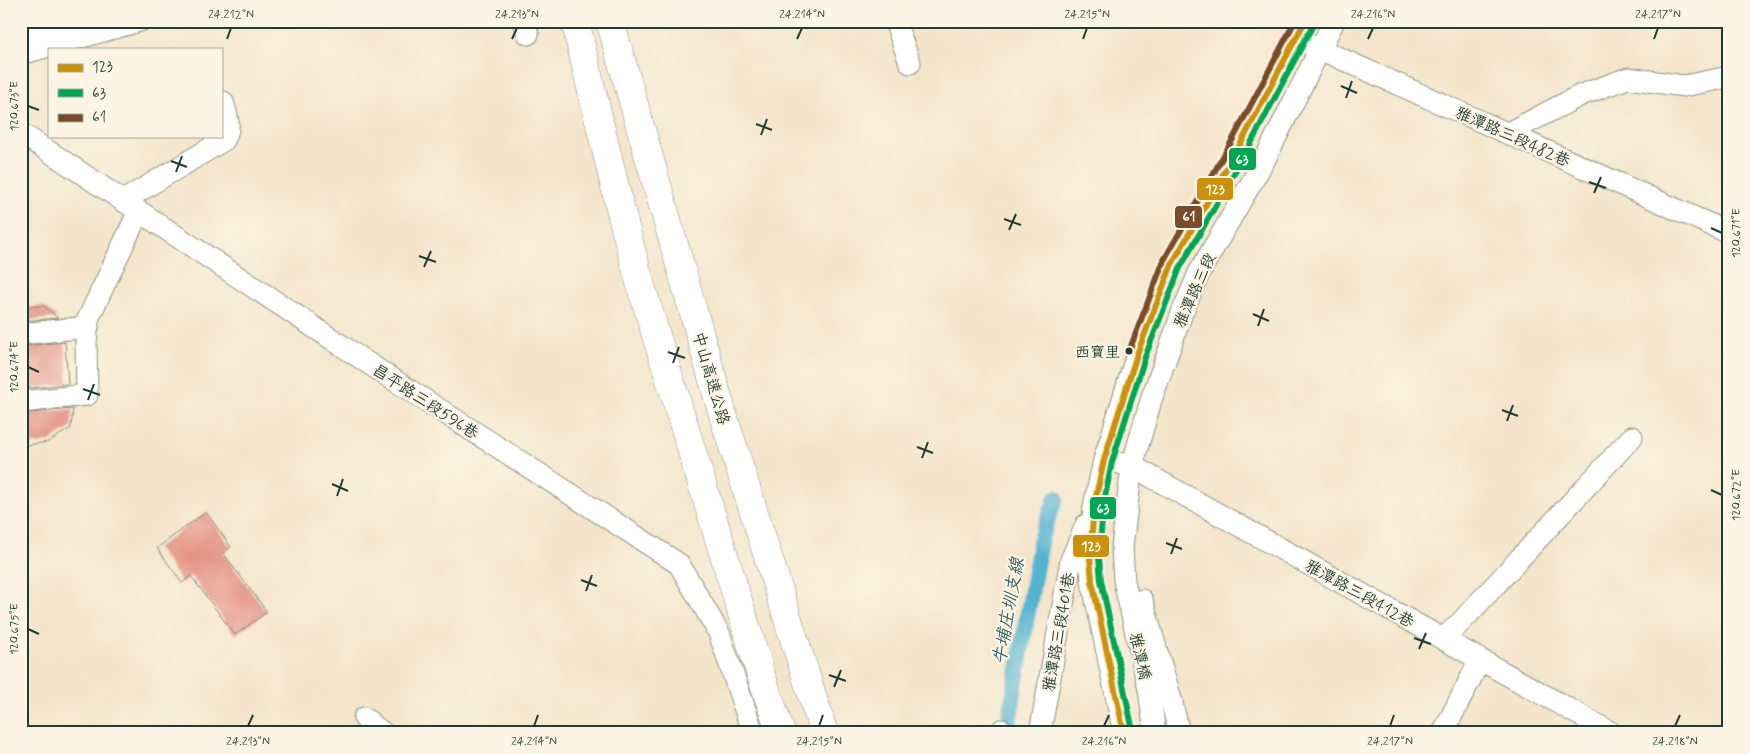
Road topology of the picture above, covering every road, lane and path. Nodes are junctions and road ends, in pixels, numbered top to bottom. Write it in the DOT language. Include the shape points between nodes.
graph roads {
  1 [pos="71,21"];
  2 [pos="140,21"];
  3 [pos="575,21"];
  4 [pos="610,21"];
  5 [pos="896,21"];
  6 [pos="1334,21"];
  7 [pos="1301,30"];
  8 [pos="21,36"];
  9 [pos="1319,49"];
  10 [pos="21,54"];
  11 [pos="910,62"];
  12 [pos="1729,77"];
  13 [pos="223,102"];
  14 [pos="21,133"];
  15 [pos="1508,134"];
  16 [pos="131,206"];
  17 [pos="1729,233"];
  18 [pos="88,327"];
  19 [pos="21,334"];
  20 [pos="21,402"];
  21 [pos="1632,437"];
  22 [pos="1104,460"];
  23 [pos="1132,466"];
  24 [pos="1094,506"];
  25 [pos="1092,581"];
  26 [pos="1124,581"];
  27 [pos="1443,639"];
  28 [pos="1480,660"];
  29 [pos="364,718"];
  30 [pos="383,733"];
  31 [pos="753,733"];
  32 [pos="781,733"];
  33 [pos="824,733"];
  34 [pos="1040,733"];
  35 [pos="1124,733"];
  36 [pos="1155,733"];
  37 [pos="1179,733"];
  38 [pos="1443,733"];
  39 [pos="1612,733"];
  1 -- 8 [label="street"];
  2 -- 10 [label="street"];
  3 -- 32 [label="highway" via="640,284"];
  4 -- 33 [label="highway, 中山高速公路" via="723,415"];
  5 -- 11 [label="street"];
  6 -- 9 [label="street, 雅潭路三段"];
  7 -- 9 [label="street, 雅潭路三段482巷"];
  7 -- 22 [label="street, 雅潭路三段" via="1172,264 1137,354"];
  9 -- 15 [label="street, 雅潭路三段482巷"];
  9 -- 23 [label="street, 雅潭路三段" via="1264,161 1197,279 1155,388"];
  12 -- 15 [label="street" via="1684,86 1628,78 1581,95"];
  13 -- 16 [label="street" via="230,126 224,140"];
  14 -- 16 [label="street, 昌平路三段596巷"];
  15 -- 17 [label="street, 雅潭路三段482巷"];
  16 -- 18 [label="street" via="88,319"];
  16 -- 31 [label="street, 昌平路三段596巷" via="679,564 719,633"];
  18 -- 19 [label="street"];
  18 -- 20 [label="street" via="87,395"];
  21 -- 27 [label="street"];
  22 -- 23 [label="street, 雅潭路三段412巷"];
  22 -- 24 [label="street, 雅潭路三段"];
  23 -- 26 [label="street, 雅潭路三段" via="1122,547"];
  23 -- 27 [label="street, 雅潭路三段412巷"];
  23 -- 37 [label="street" via="1128,522 1132,559"];
  24 -- 25 [label="street, 雅潭路三段" via="1090,558"];
  24 -- 34 [label="street, 雅潭路三段401巷" via="1071,560"];
  25 -- 35 [label="street, 雅潭橋"];
  26 -- 36 [label="street, 雅潭橋" via="1149,690"];
  27 -- 28 [label="street, 雅潭路三段412巷"];
  28 -- 38 [label="street"];
  28 -- 39 [label="street, 雅潭路三段412巷"];
  29 -- 30 [label="street"];
}
